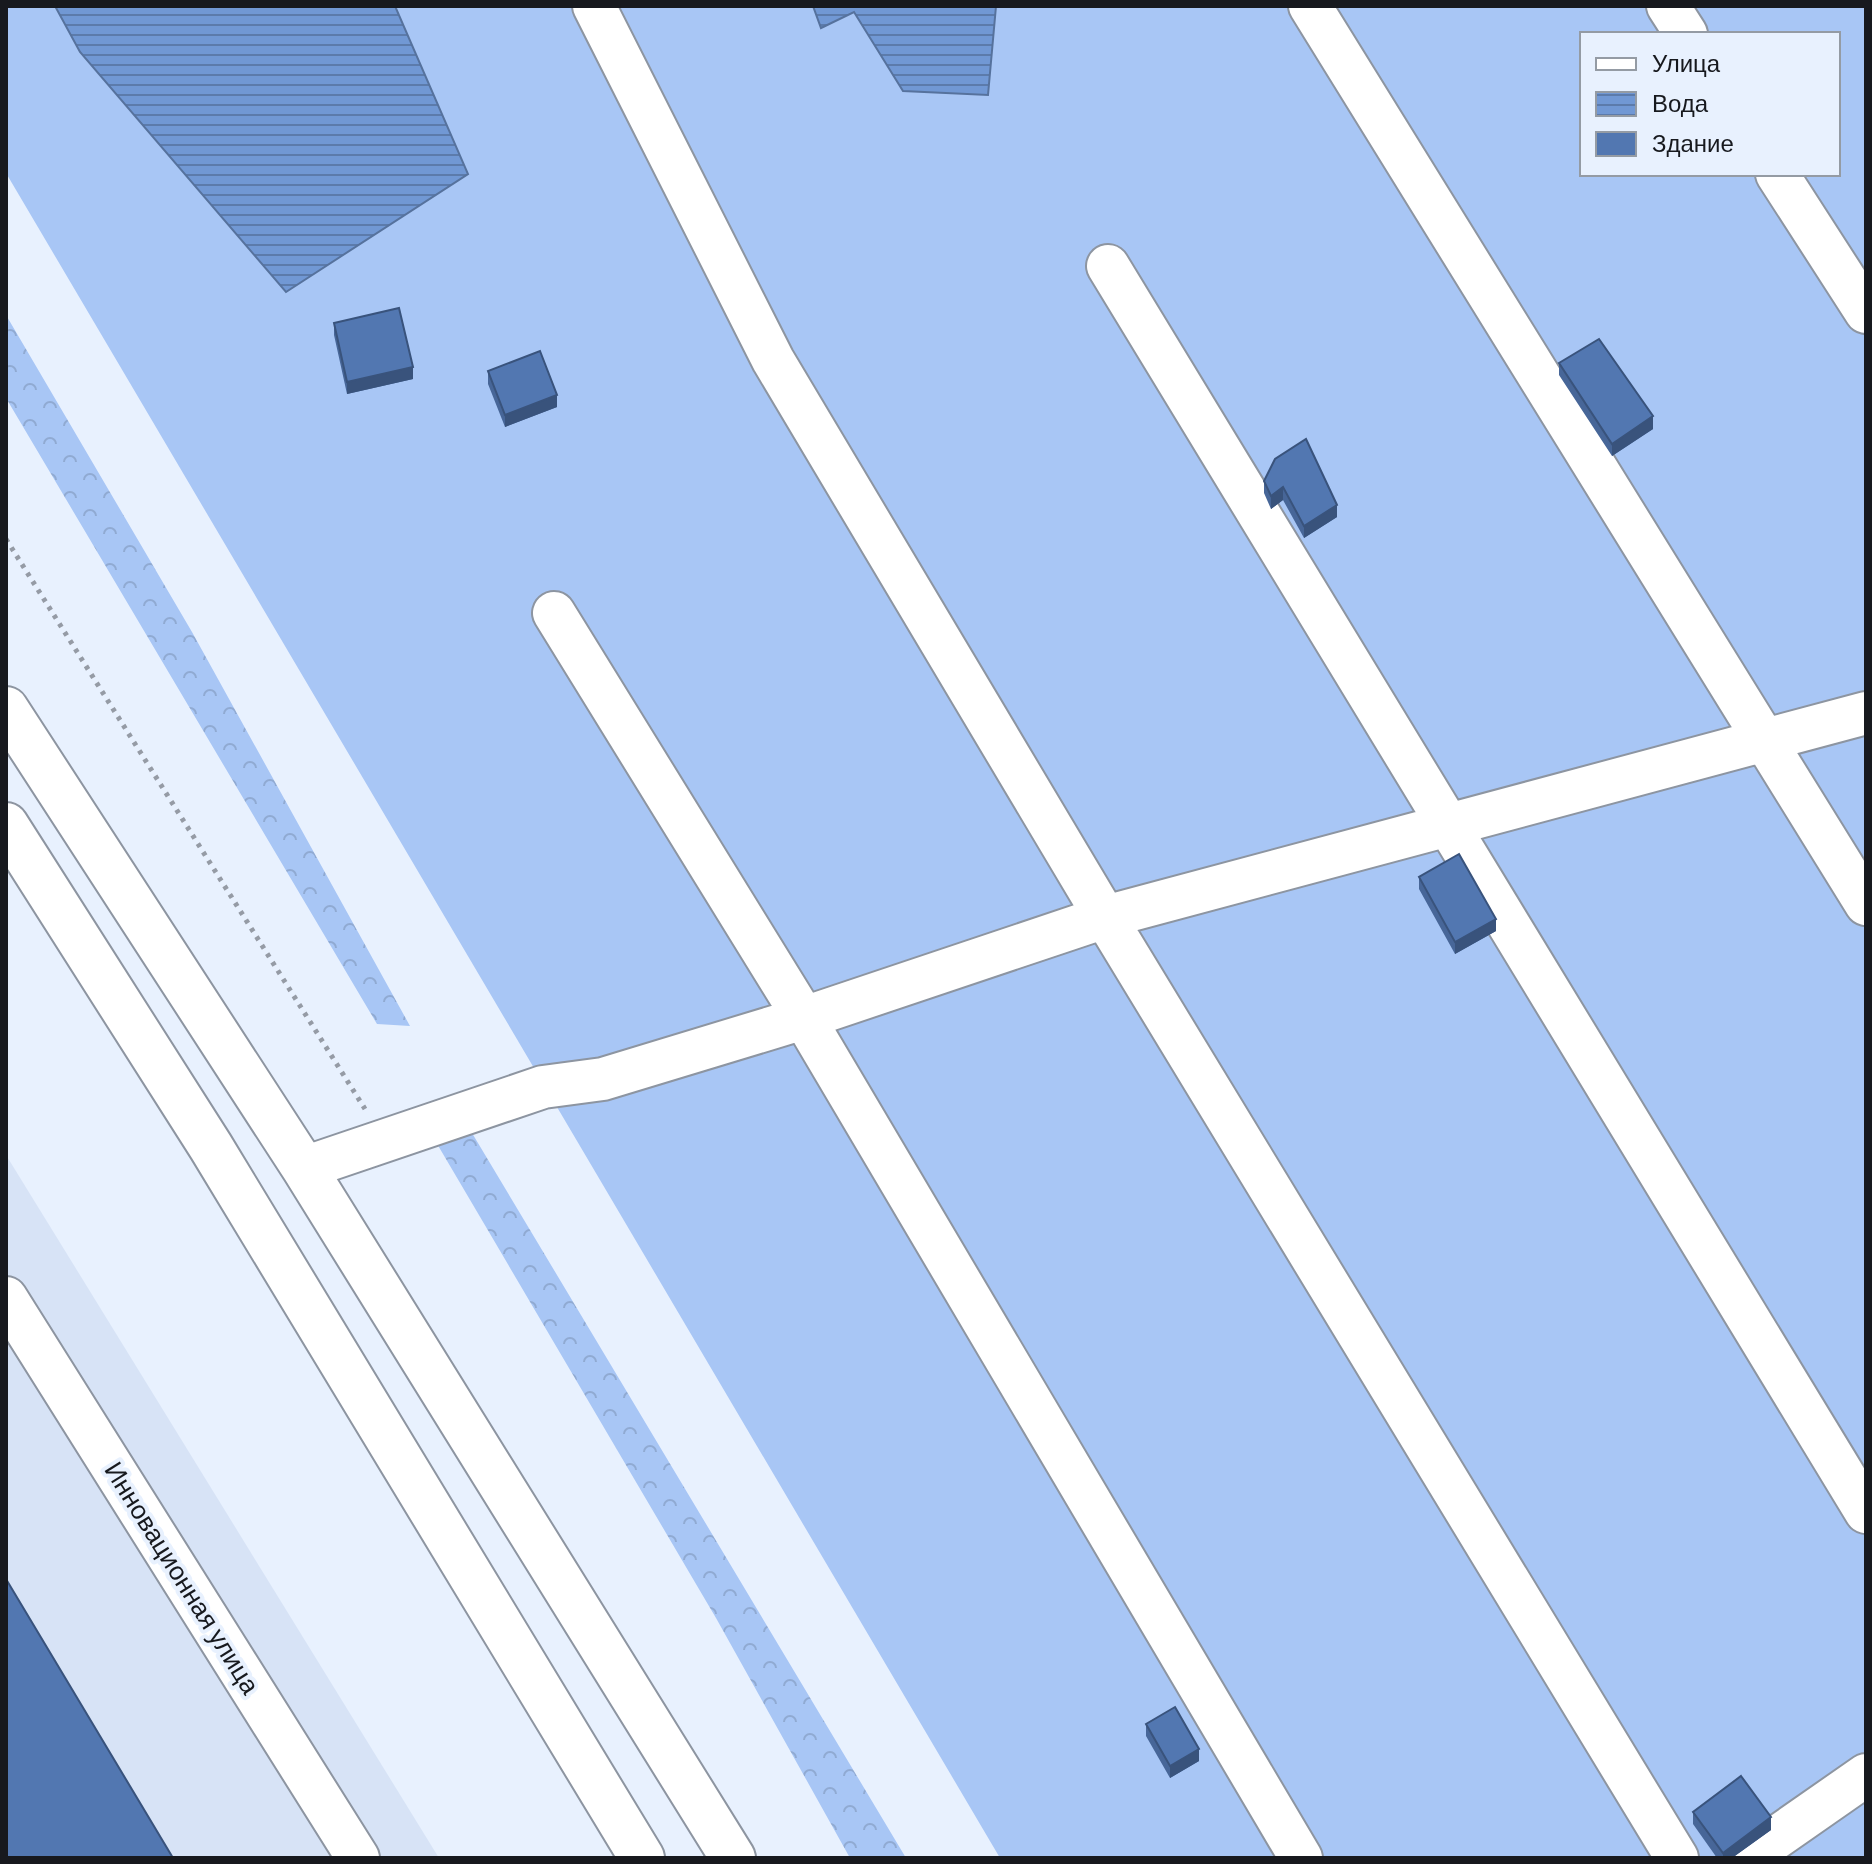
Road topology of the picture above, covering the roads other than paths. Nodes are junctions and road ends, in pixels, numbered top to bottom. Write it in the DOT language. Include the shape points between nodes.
graph roads {
  1 [pos="594,6"];
  2 [pos="1310,6"];
  3 [pos="1668,6"];
  4 [pos="1685,32"];
  5 [pos="1778,176"];
  6 [pos="1108,266"];
  7 [pos="1866,312"];
  8 [pos="554,613"];
  9 [pos="6,709"];
  10 [pos="1866,713"];
  11 [pos="1765,740"];
  12 [pos="6,825"];
  13 [pos="1448,825"];
  14 [pos="1866,904"];
  15 [pos="1105,917"];
  16 [pos="804,1018"];
  17 [pos="304,1168"];
  18 [pos="6,1298"];
  19 [pos="1866,1512"];
  20 [pos="1866,1775"];
  21 [pos="358,1858"];
  22 [pos="642,1858"];
  23 [pos="733,1858"];
  24 [pos="1301,1858"];
  25 [pos="1677,1858"];
  26 [pos="1747,1858"];
  1 -- 15 [label="street" via="773,360"];
  2 -- 11 [label="street"];
  3 -- 4 [label="street"];
  5 -- 7 [label="street"];
  6 -- 13 [label="street"];
  8 -- 16 [label="street"];
  9 -- 17 [label="main road"];
  10 -- 11 [label="street"];
  11 -- 13 [label="street"];
  11 -- 14 [label="street"];
  12 -- 22 [label="main road" via="219,1160"];
  13 -- 15 [label="street"];
  13 -- 19 [label="street"];
  15 -- 16 [label="street"];
  15 -- 25 [label="street"];
  16 -- 17 [label="street" via="603,1079 543,1087"];
  16 -- 24 [label="street"];
  17 -- 23 [label="main road"];
  18 -- 21 [label="street, Инновационная улица"];
  20 -- 26 [label="street"];
}
